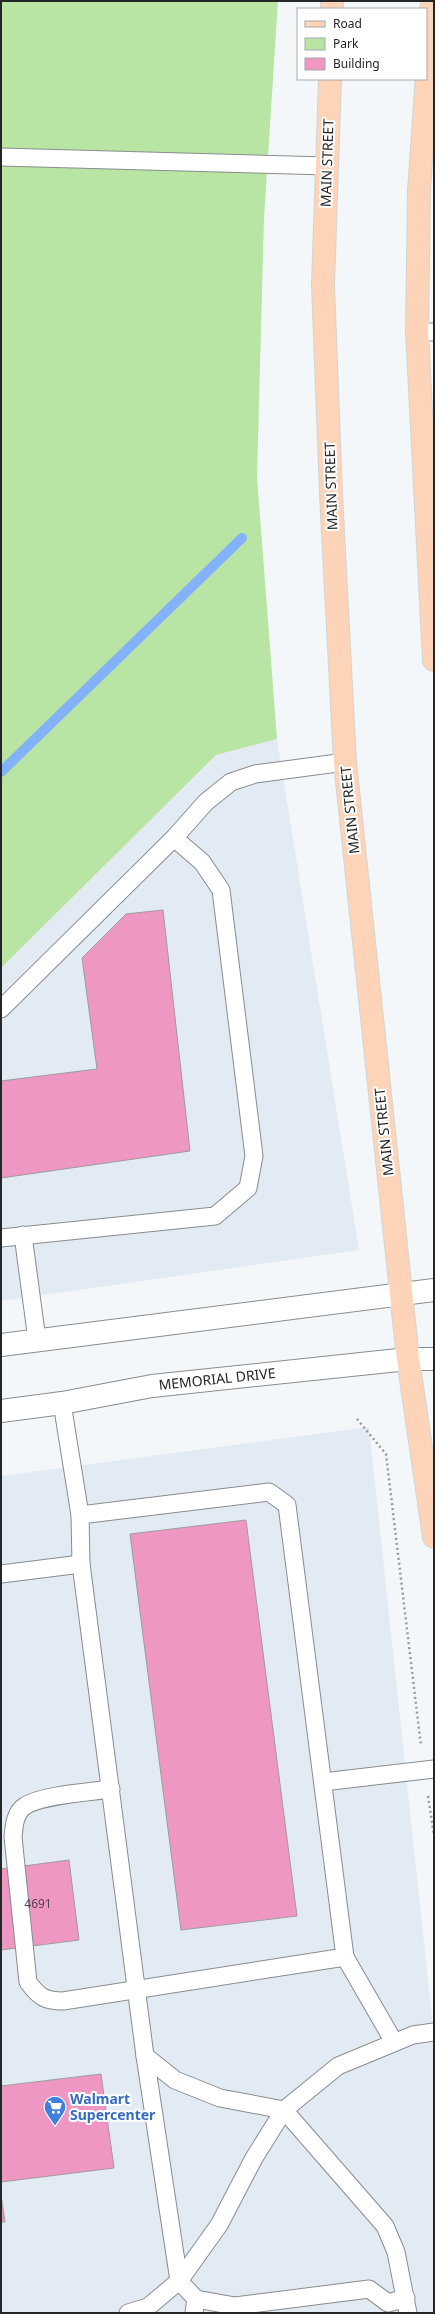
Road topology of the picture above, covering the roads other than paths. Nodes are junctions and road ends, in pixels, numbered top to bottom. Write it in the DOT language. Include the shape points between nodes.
graph roads {
  1 [pos="432,1"];
  2 [pos="427,74"];
  3 [pos="330,80"];
  4 [pos="427,80"];
  5 [pos="1,157"];
  6 [pos="327,166"];
  7 [pos="425,332"];
  8 [pos="433,632"];
  9 [pos="434,660"];
  10 [pos="345,762"];
  11 [pos="174,838"];
  12 [pos="1,1009"];
  13 [pos="23,1235"];
  14 [pos="1,1238"];
  15 [pos="434,1290"];
  16 [pos="401,1294"];
  17 [pos="37,1340"];
  18 [pos="1,1345"];
  19 [pos="408,1359"];
  20 [pos="434,1359"];
  21 [pos="62,1403"];
  22 [pos="1,1411"];
  23 [pos="80,1514"];
  24 [pos="434,1537"];
  25 [pos="81,1564"];
  26 [pos="1,1574"];
  27 [pos="429,1770"];
  28 [pos="324,1782"];
  29 [pos="111,1789"];
  30 [pos="345,1957"];
  31 [pos="137,1989"];
  32 [pos="434,2032"];
  33 [pos="394,2042"];
  34 [pos="145,2056"];
  35 [pos="284,2110"];
  36 [pos="179,2281"];
  37 [pos="407,2305"];
  38 [pos="195,2306"];
  39 [pos="384,2308"];
  40 [pos="128,2313"];
  1 -- 2 [label="main road"];
  3 -- 6 [label="main road, MAIN STREET"];
  4 -- 7 [label="main road" via="419,191"];
  5 -- 6 [label="lane"];
  6 -- 10 [label="main road, MAIN STREET" via="323,285"];
  7 -- 8 [label="main road"];
  8 -- 9 [label="main road"];
  10 -- 11 [label="lane" via="255,774 231,782 206,802"];
  10 -- 16 [label="main road, MAIN STREET"];
  11 -- 12 [label="lane"];
  11 -- 13 [label="lane" via="202,862 221,890 254,1156 248,1188 215,1216"];
  13 -- 14 [label="lane"];
  13 -- 17 [label="lane"];
  15 -- 16 [label="street"];
  16 -- 17 [label="street"];
  16 -- 19 [label="main road, MAIN STREET"];
  17 -- 18 [label="street"];
  19 -- 20 [label="street, MEMORIAL DRIVE"];
  19 -- 21 [label="street, MEMORIAL DRIVE" via="152,1386"];
  19 -- 24 [label="main road, MAIN STREET"];
  21 -- 22 [label="street, MEMORIAL DRIVE"];
  21 -- 23 [label="lane"];
  23 -- 25 [label="lane"];
  23 -- 28 [label="lane" via="269,1492 287,1505"];
  25 -- 26 [label="lane"];
  25 -- 29 [label="lane"];
  27 -- 28 [label="lane"];
  28 -- 30 [label="lane"];
  29 -- 31 [label="lane"];
  29 -- 31 [label="lane" via="38,1800 24,1806 14,1820 13,1836 28,1982 38,1996 48,2001 63,2001"];
  30 -- 31 [label="lane"];
  30 -- 33 [label="lane"];
  31 -- 34 [label="lane"];
  32 -- 33 [label="lane" via="413,2035"];
  33 -- 35 [label="lane" via="338,2066"];
  34 -- 35 [label="lane" via="176,2080 220,2098"];
  34 -- 36 [label="lane"];
  35 -- 36 [label="lane" via="254,2158 219,2225"];
  35 -- 37 [label="lane" via="385,2226 396,2252"];
  36 -- 38 [label="lane"];
  36 -- 40 [label="lane" via="148,2307"];
  37 -- 39 [label="lane"];
  38 -- 39 [label="lane" via="234,2306 369,2289"];
}
